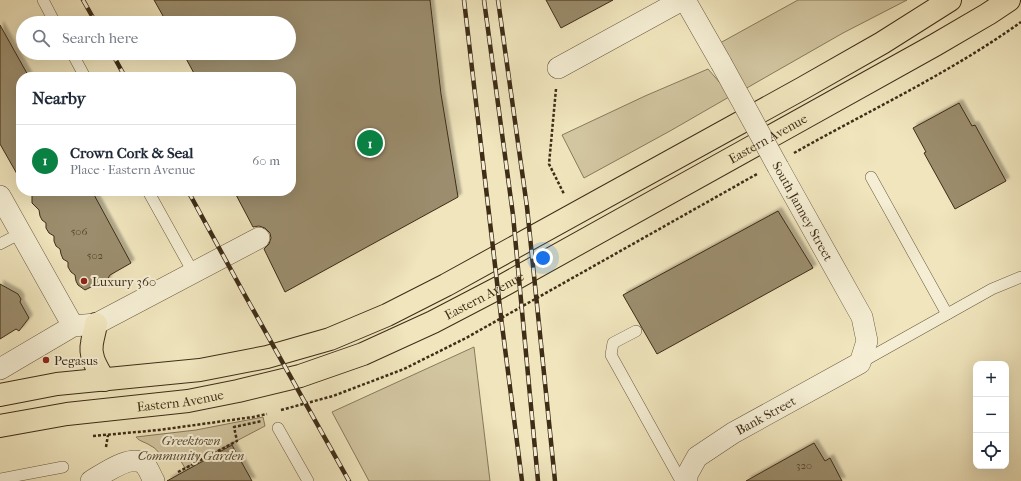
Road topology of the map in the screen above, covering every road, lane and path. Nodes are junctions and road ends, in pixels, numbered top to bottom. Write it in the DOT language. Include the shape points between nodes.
graph roads {
  1 [pos="43,0"];
  2 [pos="684,0"];
  3 [pos="950,0"];
  4 [pos="1008,0"];
  5 [pos="51,16"];
  6 [pos="76,60"];
  7 [pos="558,68"];
  8 [pos="82,72"];
  9 [pos="871,176"];
  10 [pos="561,188"];
  11 [pos="0,196"];
  12 [pos="151,196"];
  13 [pos="21,233"];
  14 [pos="259,238"];
  15 [pos="0,244"];
  16 [pos="193,272"];
  17 [pos="1021,277"];
  18 [pos="947,314"];
  19 [pos="96,324"];
  20 [pos="73,326"];
  21 [pos="636,330"];
  22 [pos="860,363"];
  23 [pos="0,369"];
  24 [pos="104,380"];
  25 [pos="0,395"];
  26 [pos="0,426"];
  27 [pos="278,428"];
  28 [pos="108,436"];
  29 [pos="105,450"];
  30 [pos="64,467"];
  31 [pos="178,472"];
  32 [pos="0,479"];
  33 [pos="91,481"];
  34 [pos="154,481"];
  35 [pos="308,481"];
  36 [pos="681,481"];
  37 [pos="687,481"];
  1 -- 5 [label="lane"];
  2 -- 7 [label="street"];
  2 -- 22 [label="street, South Janney Street, bridge" via="862,317 867,341"];
  3 -- 24 [label="main road, Eastern Avenue" via="803,88 386,316 330,339 267,357 200,370"];
  4 -- 26 [label="main road, Eastern Avenue" via="935,45 502,286 433,322 363,354 300,376 238,392 188,401 67,414"];
  6 -- 8 [label="lane"];
  7 -- 10 [label="path" via="549,164"];
  9 -- 18 [label="lane"];
  11 -- 13 [label="street"];
  12 -- 16 [label="lane"];
  13 -- 15 [label="lane"];
  13 -- 20 [label="street"];
  14 -- 16 [label="street"];
  16 -- 19 [label="street"];
  17 -- 18 [label="lane" via="992,289"];
  18 -- 22 [label="lane"];
  19 -- 20 [label="street"];
  19 -- 24 [label="main road" via="91,344 93,359"];
  20 -- 23 [label="street"];
  21 -- 36 [label="lane" via="613,343 611,355"];
  22 -- 37 [label="street, Bank Street" via="733,433 697,457 687,475"];
  24 -- 25 [label="main road, Eastern Avenue" via="57,384"];
  27 -- 31 [label="path" via="265,421 234,427 237,441"];
  27 -- 35 [label="lane"];
  28 -- 29 [label="path"];
  30 -- 32 [label="lane"];
  33 -- 34 [label="street" via="129,460 144,464"];
}
